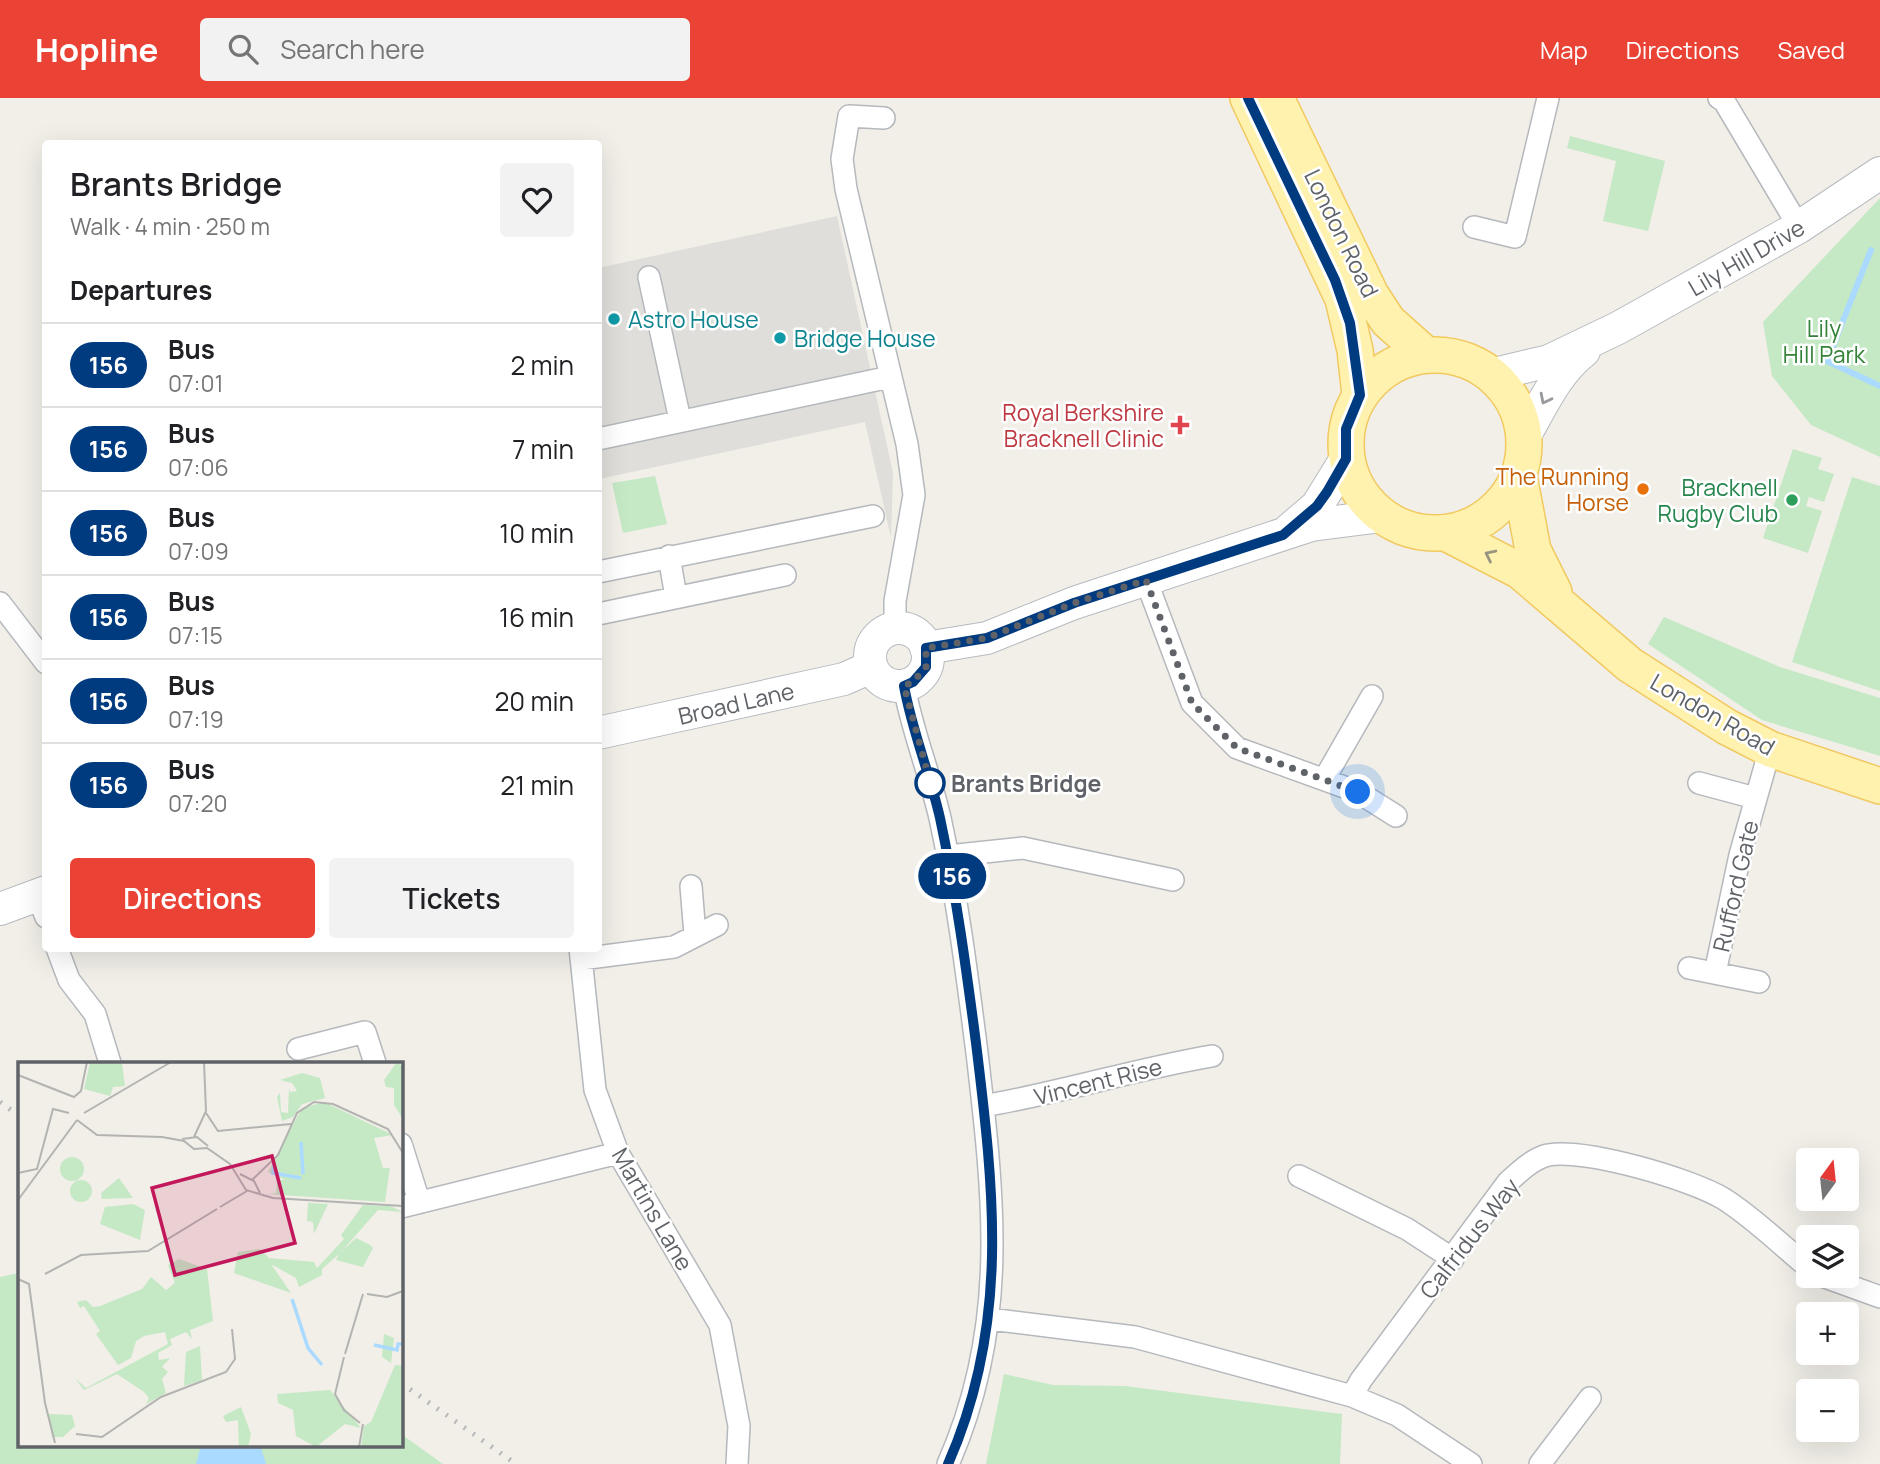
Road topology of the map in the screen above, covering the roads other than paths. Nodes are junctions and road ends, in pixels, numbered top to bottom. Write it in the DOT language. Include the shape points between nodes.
graph roads {
  1 [pos="1248,98"];
  2 [pos="1276,98"];
  3 [pos="1548,98"];
  4 [pos="1719,98"];
  5 [pos="884,118"];
  6 [pos="1880,173"];
  7 [pos="1799,227"];
  8 [pos="1474,228"];
  9 [pos="649,277"];
  10 [pos="1607,333"];
  11 [pos="1426,355"];
  12 [pos="1490,375"];
  13 [pos="890,377"];
  14 [pos="1360,395"];
  15 [pos="680,420"];
  16 [pos="1524,437"];
  17 [pos="602,438"];
  18 [pos="1346,459"];
  19 [pos="1519,476"];
  20 [pos="873,516"];
  21 [pos="1382,516"];
  22 [pos="1446,533"];
  23 [pos="1283,535"];
  24 [pos="669,556"];
  25 [pos="602,571"];
  26 [pos="785,575"];
  27 [pos="1146,580"];
  28 [pos="676,597"];
  29 [pos="0,603"];
  30 [pos="1565,608"];
  31 [pos="602,613"];
  32 [pos="895,628"];
  33 [pos="926,648"];
  34 [pos="42,658"];
  35 [pos="871,667"];
  36 [pos="904,686"];
  37 [pos="1372,696"];
  38 [pos="602,732"];
  39 [pos="1770,749"];
  40 [pos="1325,778"];
  41 [pos="1699,783"];
  42 [pos="1880,786"];
  43 [pos="1755,798"];
  44 [pos="1396,816"];
  45 [pos="947,856"];
  46 [pos="1173,880"];
  47 [pos="691,886"];
  48 [pos="42,901"];
  49 [pos="0,909"];
  50 [pos="718,925"];
  51 [pos="695,935"];
  52 [pos="58,952"];
  53 [pos="602,952"];
  54 [pos="581,953"];
  55 [pos="1689,968"];
  56 [pos="1715,973"];
  57 [pos="1759,982"];
  58 [pos="298,1049"];
  59 [pos="1212,1056"];
  60 [pos="110,1062"];
  61 [pos="375,1062"];
  62 [pos="983,1106"];
  63 [pos="402,1151"];
  64 [pos="618,1153"];
  65 [pos="1299,1176"];
  66 [pos="410,1204"];
  67 [pos="1796,1257"];
  68 [pos="1452,1259"];
  69 [pos="1855,1288"];
  70 [pos="1880,1297"];
  71 [pos="990,1319"];
  72 [pos="1352,1396"];
  73 [pos="1590,1398"];
  74 [pos="737,1464"];
  75 [pos="948,1464"];
  76 [pos="1471,1464"];
  77 [pos="1540,1464"];
  1 -- 14 [label="main road, London Road" via="1343,299"];
  2 -- 11 [label="main road, London Road" via="1371,295 1388,321"];
  3 -- 8 [label="street" via="1515,237"];
  4 -- 7 [label="street"];
  5 -- 13 [label="street" via="849,117 842,159"];
  6 -- 7 [label="street, Lily Hill Drive"];
  7 -- 10 [label="street, Lily Hill Drive"];
  9 -- 15 [label="street"];
  10 -- 12 [label="street, Lily Hill Drive" via="1549,361"];
  10 -- 16 [label="street, Lily Hill Drive, one-way" via="1563,371"];
  11 -- 12 [label="main road" via="1454,358"];
  11 -- 14 [label="main road" via="1386,369"];
  12 -- 16 [label="main road" via="1515,406"];
  13 -- 15 [label="street"];
  13 -- 32 [label="street" via="914,495 895,601"];
  14 -- 18 [label="main road" via="1346,429"];
  15 -- 17 [label="street"];
  16 -- 19 [label="main road"];
  18 -- 21 [label="main road" via="1365,501"];
  18 -- 23 [label="street" via="1317,506"];
  19 -- 22 [label="main road" via="1490,517"];
  19 -- 30 [label="main road, London Road" via="1533,551"];
  20 -- 24 [label="street" via="792,543"];
  21 -- 22 [label="main road" via="1401,525"];
  21 -- 23 [label="street" via="1330,520"];
  30 -- 22 [label="main road, London Road, one-way" via="1520,571"];
  23 -- 27 [label="street"];
  24 -- 25 [label="street"];
  24 -- 28 [label="street"];
  26 -- 28 [label="street"];
  27 -- 33 [label="street" via="987,638"];
  27 -- 40 [label="street" via="1192,703 1237,748"];
  28 -- 31 [label="street"];
  29 -- 34 [label="street"];
  30 -- 39 [label="main road, London Road" via="1654,682"];
  32 -- 33 [label="street" via="914,632"];
  32 -- 35 [label="street" via="874,642"];
  33 -- 36 [label="street" via="926,667"];
  35 -- 36 [label="street" via="888,684"];
  35 -- 38 [label="street, Broad Lane" via="844,679"];
  36 -- 45 [label="street"];
  37 -- 40 [label="street"];
  39 -- 42 [label="main road, London Road"];
  39 -- 43 [label="street, Rufford Gate"];
  40 -- 44 [label="street"];
  41 -- 43 [label="street, Rufford Gate"];
  43 -- 56 [label="street, Rufford Gate"];
  45 -- 46 [label="street" via="1023,848"];
  45 -- 62 [label="street" via="961,921"];
  47 -- 51 [label="street"];
  48 -- 49 [label="street"];
  50 -- 51 [label="street"];
  51 -- 53 [label="street" via="674,947"];
  52 -- 60 [label="street" via="69,980 95,1014"];
  54 -- 64 [label="street, Martins Lane" via="595,1090"];
  55 -- 56 [label="street, Rufford Gate"];
  56 -- 57 [label="street, Rufford Gate"];
  58 -- 61 [label="street" via="365,1032"];
  59 -- 62 [label="street, Vincent Rise"];
  62 -- 71 [label="street" via="994,1245"];
  63 -- 66 [label="street"];
  64 -- 66 [label="street"];
  64 -- 74 [label="street, Martins Lane" via="720,1325 739,1426"];
  65 -- 68 [label="street" via="1407,1229"];
  67 -- 68 [label="street, Calfridus Way" via="1724,1199 1682,1180 1594,1157 1547,1155 1508,1182"];
  68 -- 72 [label="street, Calfridus Way"];
  69 -- 70 [label="street"];
  71 -- 72 [label="street" via="1135,1337"];
  71 -- 75 [label="street" via="976,1386"];
  72 -- 76 [label="street" via="1397,1415"];
  73 -- 77 [label="street"];
}
